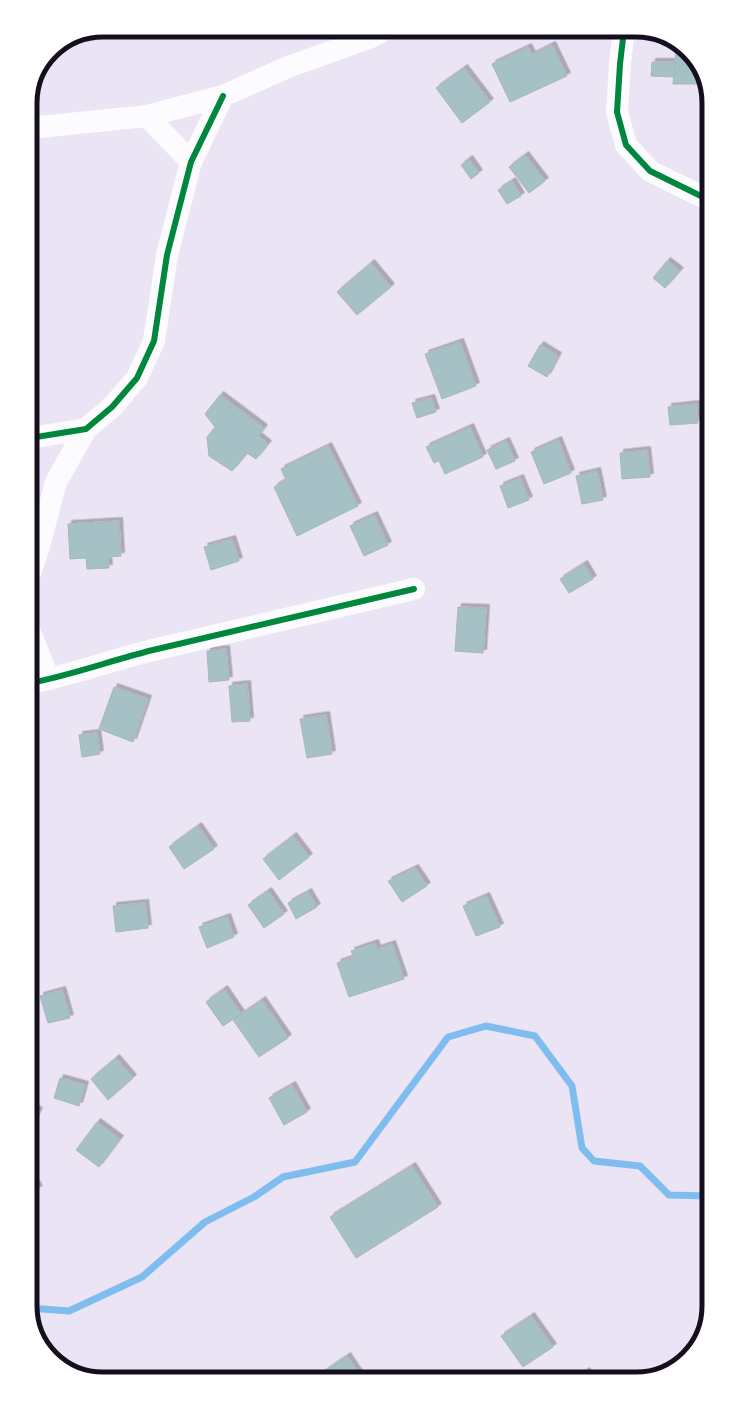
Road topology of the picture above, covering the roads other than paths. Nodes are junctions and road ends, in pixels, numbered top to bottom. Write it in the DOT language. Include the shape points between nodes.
graph roads {
  1 [pos="371,37"];
  2 [pos="623,37"];
  3 [pos="223,96"];
  4 [pos="147,116"];
  5 [pos="37,127"];
  6 [pos="191,162"];
  7 [pos="702,197"];
  8 [pos="86,429"];
  9 [pos="37,437"];
  10 [pos="37,553"];
  11 [pos="414,589"];
  12 [pos="37,666"];
  13 [pos="40,681"];
  1 -- 3 [label="street" via="288,67"];
  2 -- 7 [label="street" via="617,112 626,145 650,171"];
  3 -- 4 [label="street"];
  3 -- 6 [label="street"];
  4 -- 5 [label="street"];
  4 -- 6 [label="street"];
  6 -- 8 [label="street" via="167,255 154,342 137,378 112,407"];
  8 -- 9 [label="street"];
  8 -- 10 [label="street" via="56,482"];
  11 -- 13 [label="street" via="152,651"];
  12 -- 13 [label="street"];
}
